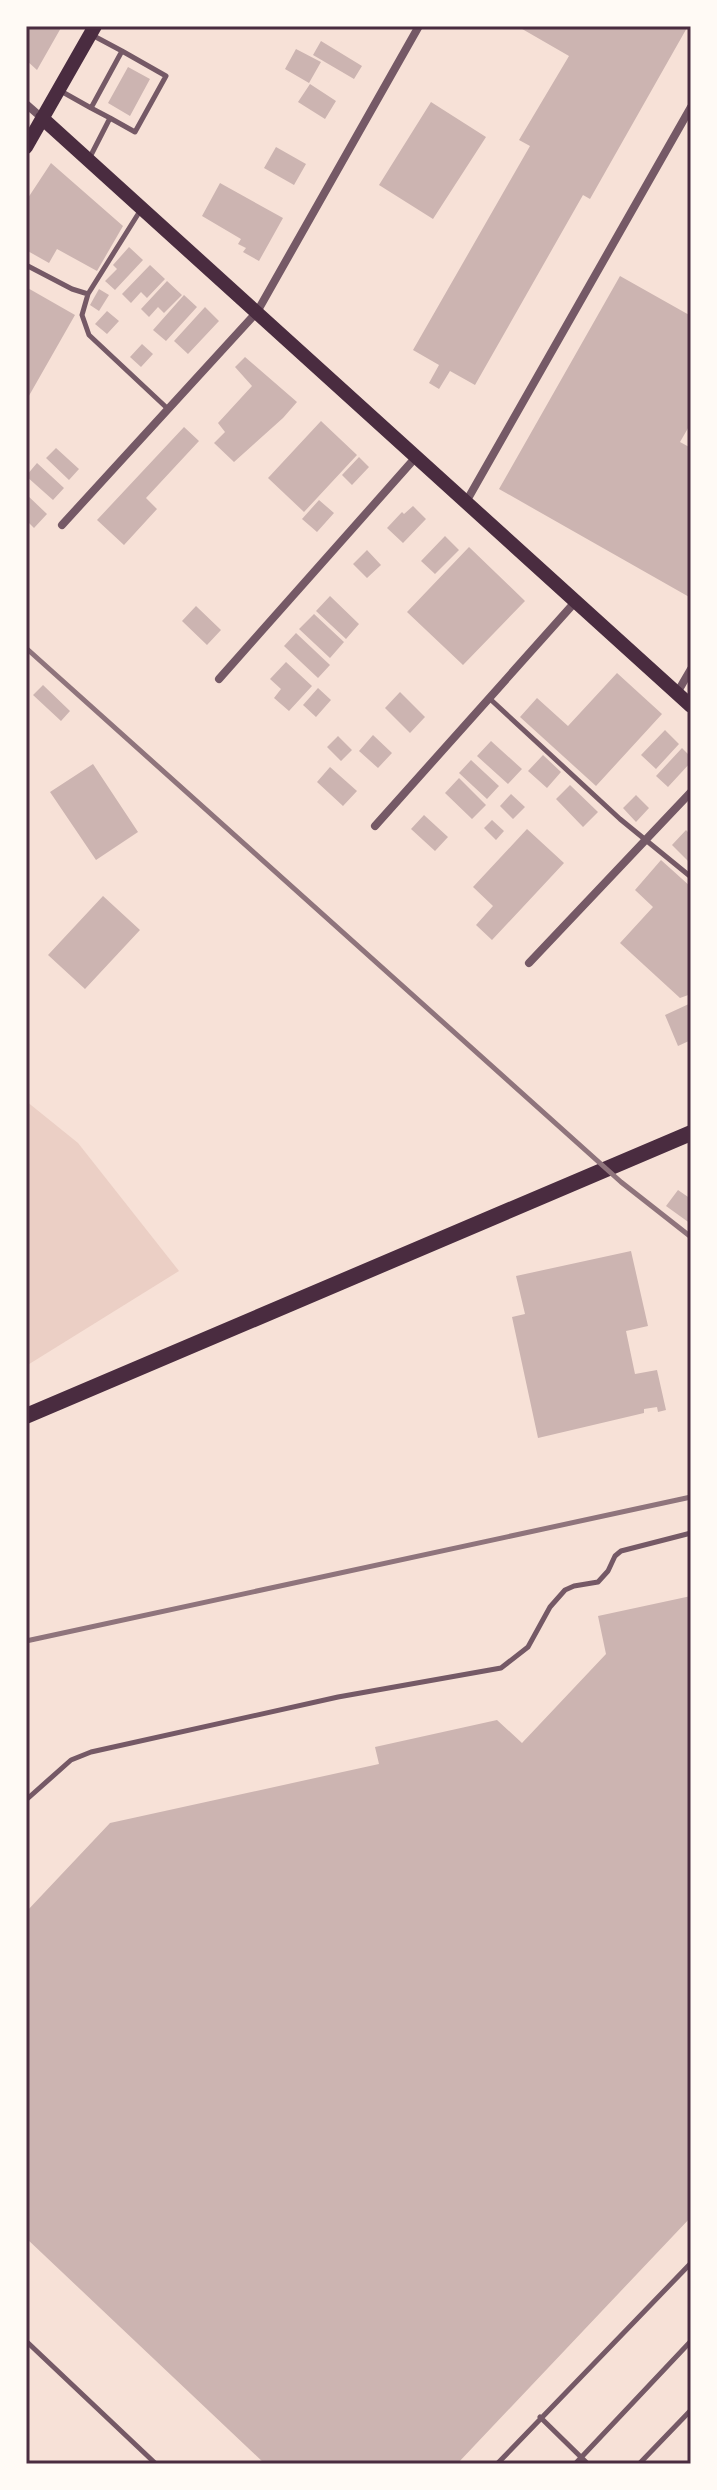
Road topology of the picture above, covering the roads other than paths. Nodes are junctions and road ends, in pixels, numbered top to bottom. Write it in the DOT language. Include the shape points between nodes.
graph roads {
  1 [pos="419,26"];
  2 [pos="92,30"];
  3 [pos="122,51"];
  4 [pos="58,90"];
  5 [pos="26,104"];
  6 [pos="691,107"];
  7 [pos="91,108"];
  8 [pos="42,118"];
  9 [pos="110,118"];
  10 [pos="26,147"];
  11 [pos="89,160"];
  12 [pos="142,208"];
  13 [pos="26,265"];
  14 [pos="88,294"];
  15 [pos="257,312"];
  16 [pos="169,409"];
  17 [pos="416,457"];
  18 [pos="466,502"];
  19 [pos="62,525"];
  20 [pos="576,601"];
  21 [pos="691,669"];
  22 [pos="219,679"];
  23 [pos="677,693"];
  24 [pos="489,698"];
  25 [pos="691,706"];
  26 [pos="691,792"];
  27 [pos="375,826"];
  28 [pos="646,839"];
  29 [pos="691,877"];
  30 [pos="529,963"];
  31 [pos="691,1133"];
  32 [pos="26,1416"];
  33 [pos="691,1533"];
  34 [pos="26,1800"];
  35 [pos="691,2263"];
  36 [pos="26,2341"];
  37 [pos="691,2341"];
  38 [pos="691,2410"];
  39 [pos="540,2417"];
  40 [pos="582,2457"];
  41 [pos="156,2464"];
  42 [pos="497,2464"];
  43 [pos="575,2464"];
  44 [pos="588,2464"];
  45 [pos="639,2464"];
  1 -- 15 [label="street"];
  2 -- 3 [label="lane"];
  2 -- 4 [label="main road"];
  3 -- 7 [label="lane"];
  3 -- 9 [label="lane" via="166,76 135,132"];
  4 -- 7 [label="lane"];
  4 -- 8 [label="main road"];
  5 -- 8 [label="street"];
  6 -- 18 [label="street"];
  7 -- 9 [label="lane"];
  8 -- 10 [label="main road"];
  8 -- 11 [label="main road"];
  9 -- 11 [label="lane"];
  11 -- 12 [label="main road"];
  12 -- 14 [label="lane"];
  12 -- 15 [label="main road"];
  13 -- 14 [label="lane"];
  14 -- 16 [label="lane" via="82,315 89,335"];
  15 -- 16 [label="street"];
  15 -- 17 [label="main road"];
  16 -- 19 [label="street"];
  17 -- 18 [label="main road"];
  17 -- 22 [label="street"];
  18 -- 20 [label="main road"];
  20 -- 23 [label="main road"];
  20 -- 24 [label="street"];
  21 -- 23 [label="street"];
  23 -- 25 [label="main road"];
  24 -- 27 [label="street"];
  24 -- 28 [label="lane"];
  26 -- 28 [label="street"];
  28 -- 29 [label="lane"];
  28 -- 30 [label="street"];
  31 -- 32 [label="main road"];
  33 -- 34 [label="lane" via="621,1551 598,1582 565,1590 528,1647 501,1668 338,1697 91,1752 71,1760"];
  35 -- 39 [label="lane"];
  36 -- 41 [label="lane"];
  37 -- 40 [label="lane"];
  38 -- 45 [label="lane"];
  39 -- 40 [label="lane"];
  39 -- 42 [label="lane"];
  40 -- 43 [label="lane"];
  40 -- 44 [label="lane"];
}
